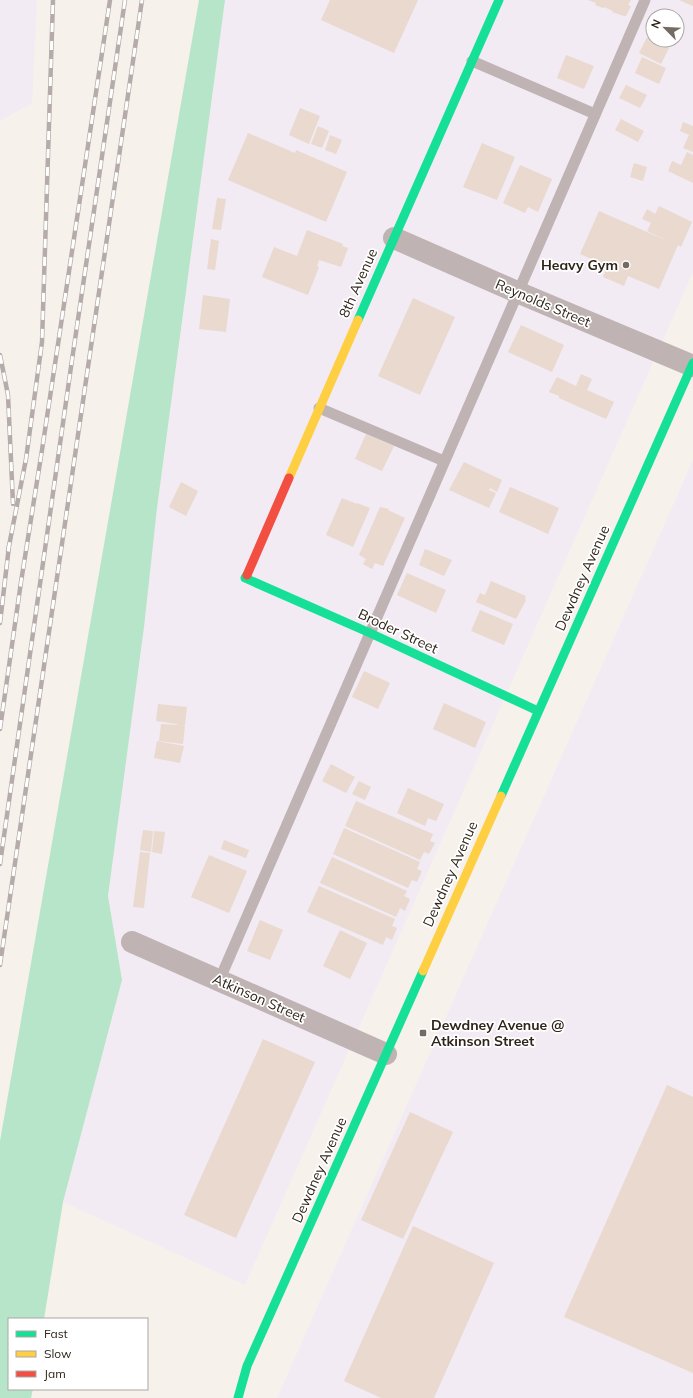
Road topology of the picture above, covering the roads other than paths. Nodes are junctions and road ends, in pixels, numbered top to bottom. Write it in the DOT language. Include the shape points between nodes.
graph roads {
  1 [pos="499,0"];
  2 [pos="645,0"];
  3 [pos="472,61"];
  4 [pos="595,114"];
  5 [pos="394,238"];
  6 [pos="517,292"];
  7 [pos="693,365"];
  8 [pos="319,408"];
  9 [pos="444,461"];
  10 [pos="244,578"];
  11 [pos="370,633"];
  12 [pos="538,711"];
  13 [pos="132,942"];
  14 [pos="219,981"];
  15 [pos="386,1054"];
  16 [pos="238,1398"];
  1 -- 3 [label="street, 8th Avenue"];
  2 -- 4 [label="lane"];
  3 -- 4 [label="lane"];
  3 -- 5 [label="street, 8th Avenue"];
  4 -- 6 [label="lane"];
  5 -- 6 [label="street, Reynolds Street"];
  5 -- 8 [label="street, 8th Avenue"];
  6 -- 7 [label="street, Reynolds Street"];
  6 -- 9 [label="lane"];
  7 -- 12 [label="street, Dewdney Avenue"];
  8 -- 9 [label="lane"];
  8 -- 10 [label="street, 8th Avenue"];
  9 -- 11 [label="lane"];
  10 -- 11 [label="street, Broder Street"];
  11 -- 12 [label="street, Broder Street"];
  11 -- 14 [label="lane"];
  12 -- 15 [label="street, Dewdney Avenue"];
  13 -- 14 [label="street, Atkinson Street"];
  14 -- 15 [label="street, Atkinson Street"];
  15 -- 16 [label="street, Dewdney Avenue" via="247,1366"];
}
